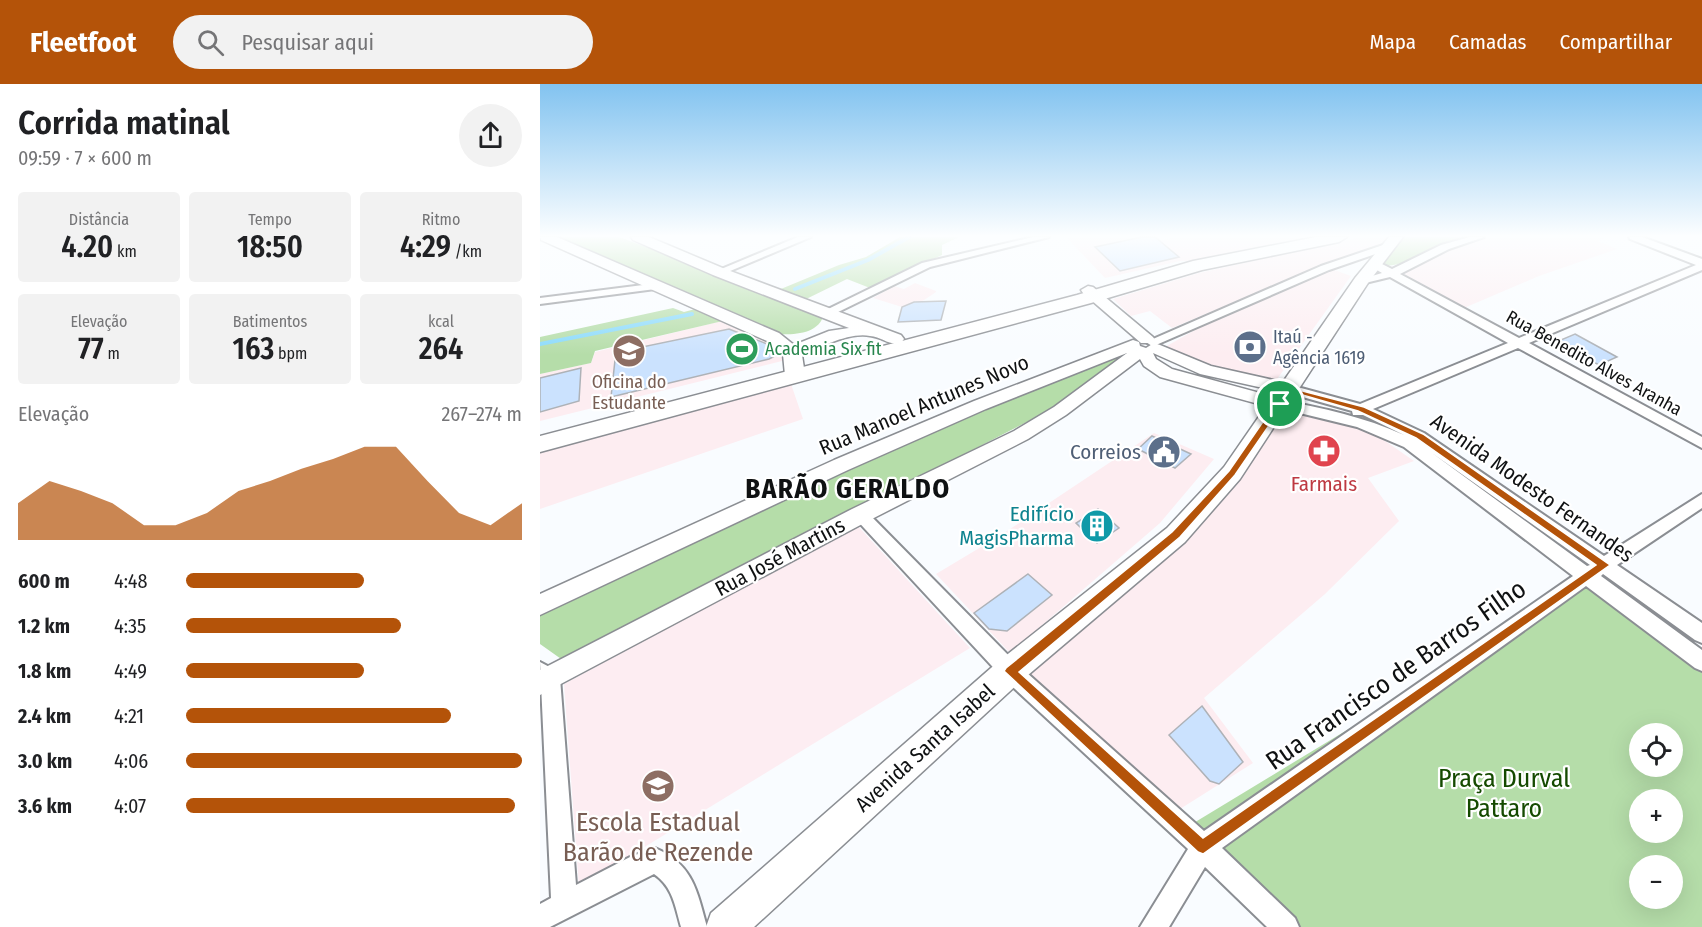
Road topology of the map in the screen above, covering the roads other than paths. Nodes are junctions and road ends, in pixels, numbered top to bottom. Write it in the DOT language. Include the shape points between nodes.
graph roads {
  1 [pos="622,276"];
  2 [pos="661,276"];
  3 [pos="688,276"];
  4 [pos="749,276"];
  5 [pos="902,276"];
  6 [pos="1155,276"];
  7 [pos="1306,276"];
  8 [pos="1365,276"];
  9 [pos="1380,276"];
  10 [pos="1399,276"];
  11 [pos="1676,276"];
  12 [pos="1361,281"];
  13 [pos="637,284"];
  14 [pos="1086,294"];
  15 [pos="540,301"];
  16 [pos="828,312"];
  17 [pos="773,337"];
  18 [pos="879,337"];
  19 [pos="1521,343"];
  20 [pos="1144,346"];
  21 [pos="846,362"];
  22 [pos="793,363"];
  23 [pos="1285,396"];
  24 [pos="1356,414"];
  25 [pos="540,427"];
  26 [pos="1702,443"];
  27 [pos="540,444"];
  28 [pos="1702,500"];
  29 [pos="860,515"];
  30 [pos="1595,571"];
  31 [pos="540,605"];
  32 [pos="1702,634"];
  33 [pos="1702,662"];
  34 [pos="1010,671"];
  35 [pos="543,678"];
  36 [pos="1203,847"];
  37 [pos="564,905"];
  38 [pos="540,918"];
  39 [pos="694,927"];
  40 [pos="725,927"];
  41 [pos="1154,927"];
  42 [pos="1286,927"];
  1 -- 13 [label="main road"];
  2 -- 13 [label="main road"];
  3 -- 13 [label="main road"];
  4 -- 16 [label="main road"];
  5 -- 16 [label="street"];
  6 -- 14 [label="main road"];
  7 -- 20 [label="street, Rua José Martins"];
  8 -- 12 [label="main road, Avenida Santa Isabel"];
  9 -- 12 [label="street"];
  10 -- 19 [label="street, Rua Benedito Alves Aranha"];
  11 -- 19 [label="street"];
  12 -- 23 [label="main road, Avenida Santa Isabel"];
  13 -- 15 [label="street"];
  13 -- 17 [label="main road"];
  14 -- 18 [label="main road" via="993,317"];
  14 -- 20 [label="street, Avenida Modesto Fernandes" via="1117,331"];
  14 -- 21 [label="main road"];
  16 -- 17 [label="main road" via="819,328 799,336"];
  16 -- 18 [label="main road"];
  17 -- 22 [label="main road"];
  18 -- 21 [label="main road"];
  18 -- 22 [label="main road"];
  19 -- 24 [label="street"];
  19 -- 26 [label="street, Rua Benedito Alves Aranha"];
  20 -- 23 [label="street, Avenida Modesto Fernandes" via="1150,362 1166,372"];
  20 -- 29 [label="street, Rua José Martins" via="1060,411 1021,435"];
  20 -- 31 [label="street, Rua Manoel Antunes Novo" via="980,405"];
  21 -- 22 [label="main road"];
  22 -- 25 [label="main road"];
  22 -- 27 [label="main road"];
  23 -- 24 [label="street, Avenida Modesto Fernandes"];
  23 -- 34 [label="main road, Avenida Santa Isabel" via="1232,473 1176,535"];
  24 -- 30 [label="street, Avenida Modesto Fernandes" via="1409,443"];
  28 -- 30 [label="street, Rua Francisco de Barros Filho"];
  29 -- 34 [label="street"];
  29 -- 35 [label="street, Rua José Martins"];
  30 -- 32 [label="street, Avenida Modesto Fernandes"];
  30 -- 33 [label="street, Avenida Modesto Fernandes"];
  30 -- 36 [label="street, Rua Francisco de Barros Filho"];
  34 -- 36 [label="street"];
  34 -- 40 [label="main road, Avenida Santa Isabel"];
  35 -- 37 [label="street"];
  36 -- 41 [label="street, Rua Francisco de Barros Filho"];
  36 -- 42 [label="street"];
  37 -- 38 [label="street"];
  37 -- 39 [label="street" via="655,861 670,868 680,880"];
}
